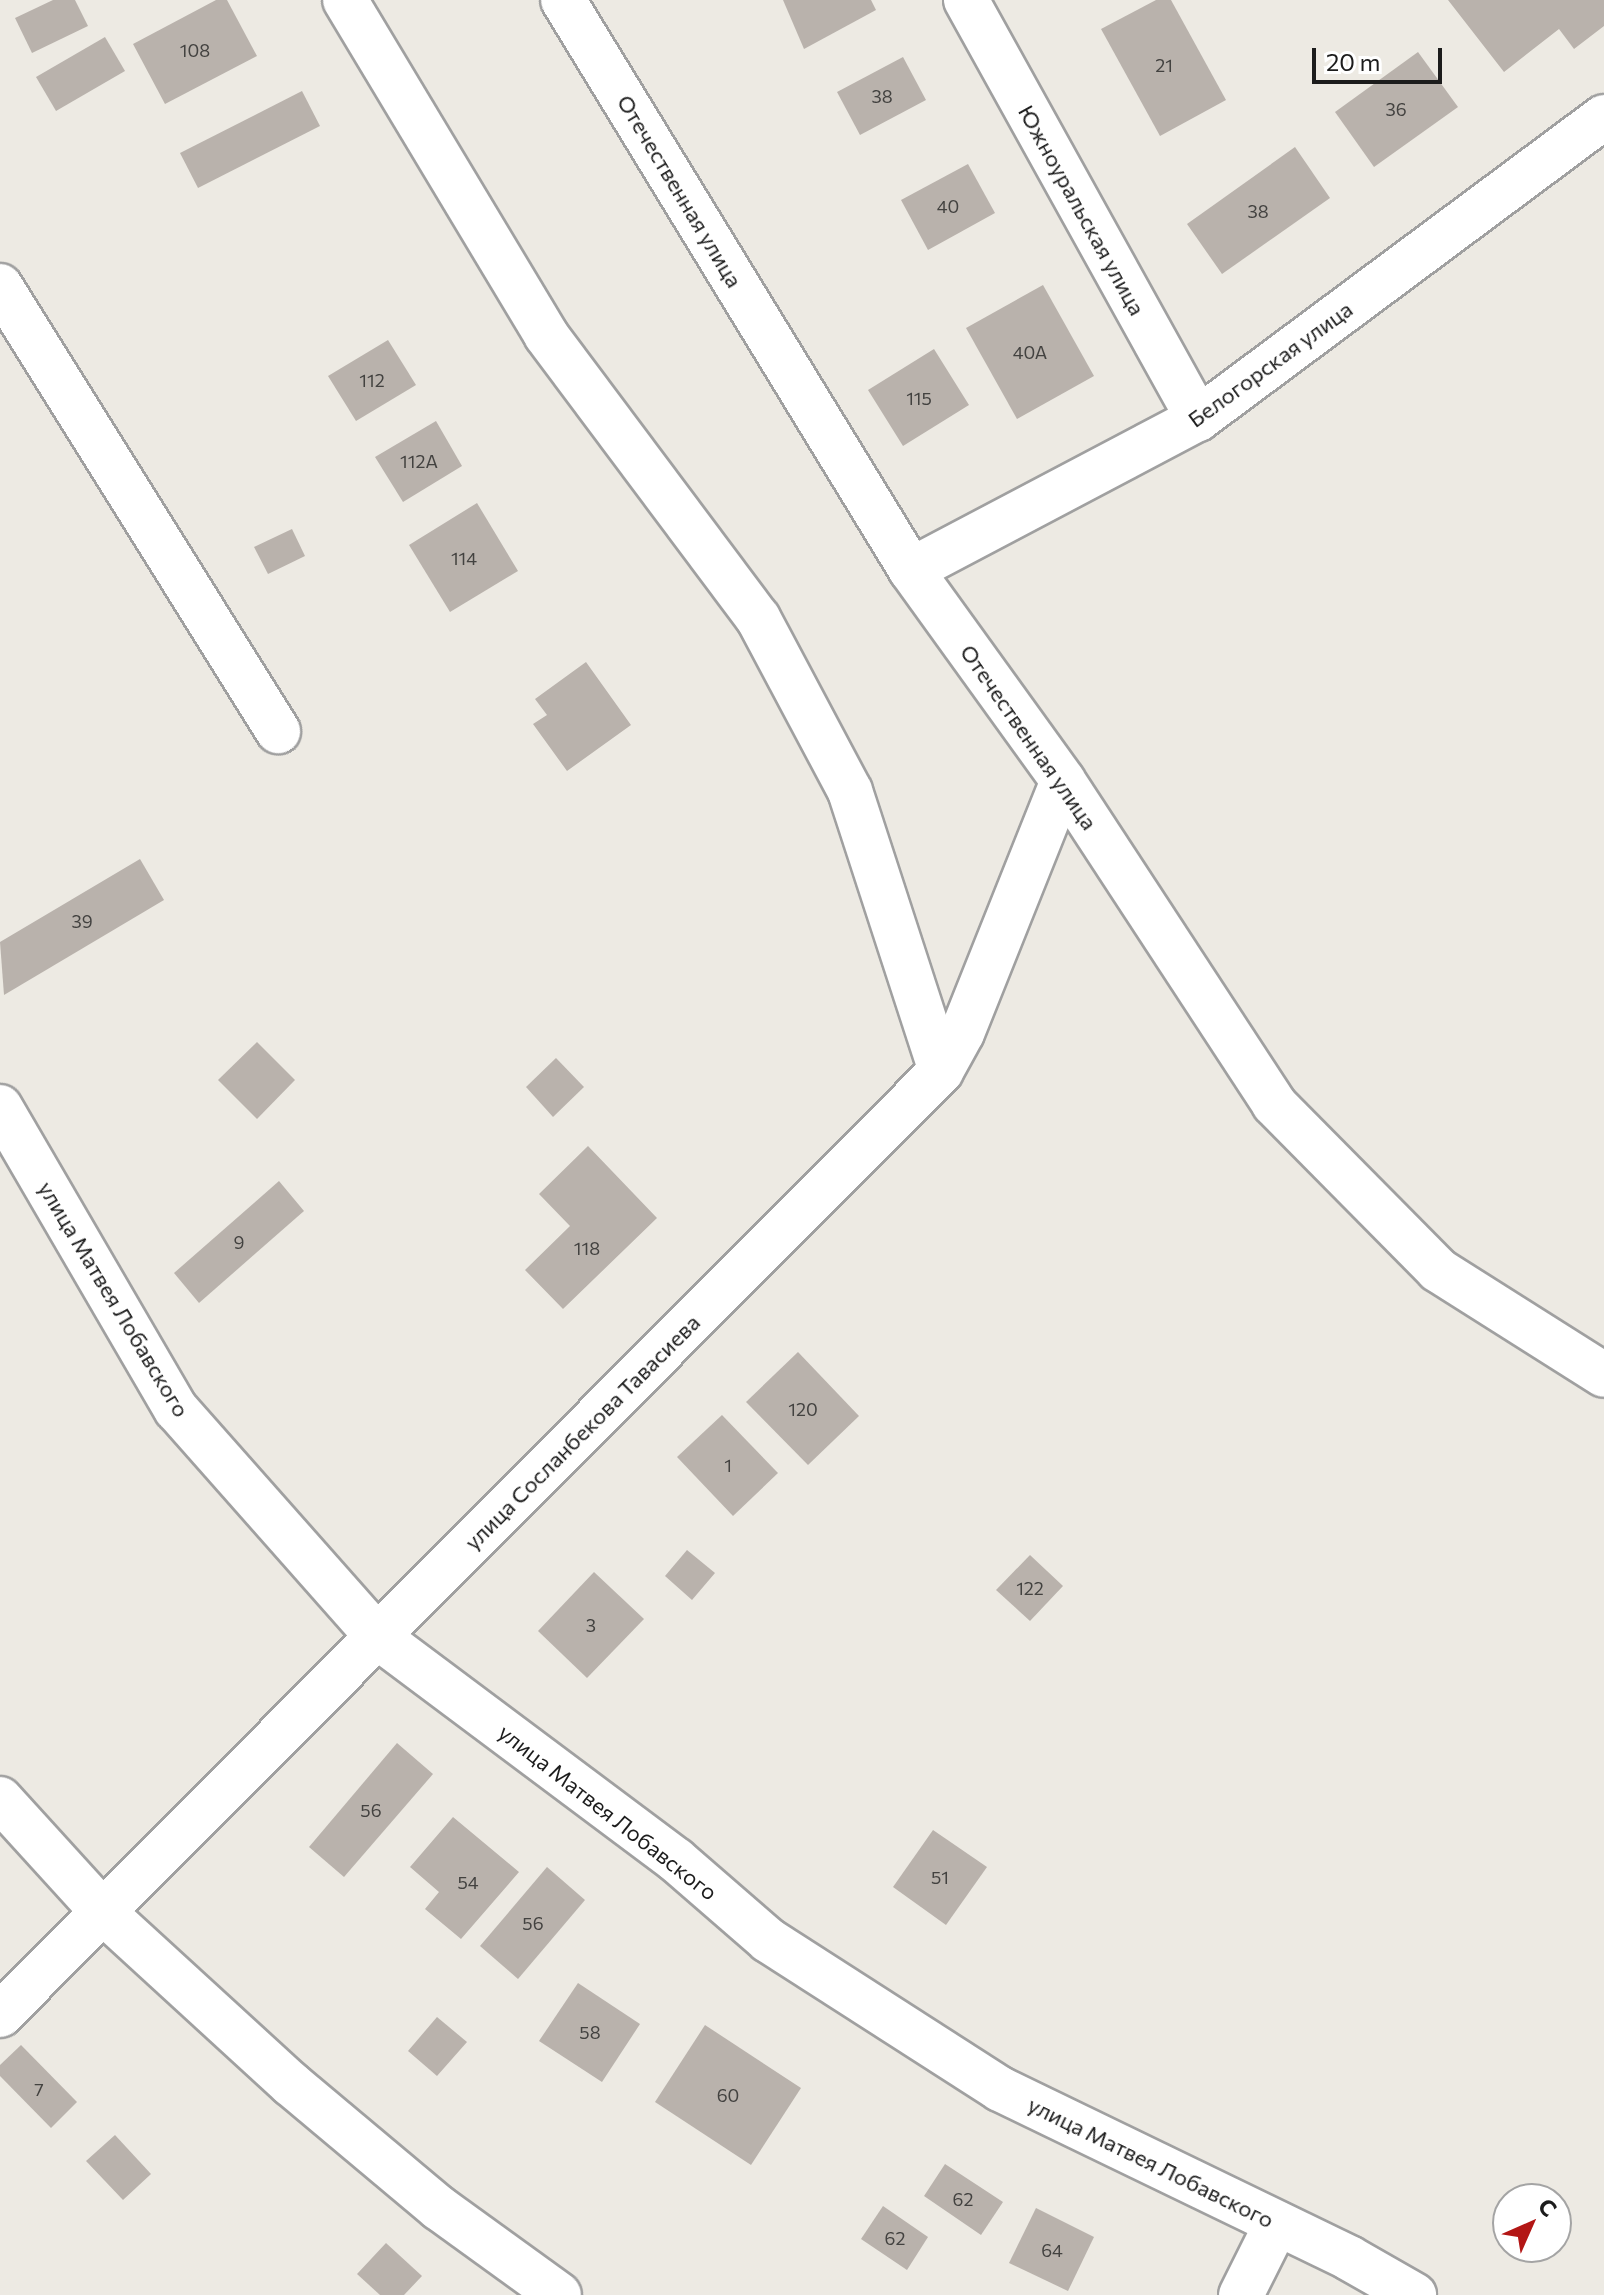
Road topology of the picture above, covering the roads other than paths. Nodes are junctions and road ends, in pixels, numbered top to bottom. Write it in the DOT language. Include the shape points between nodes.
graph roads {
  1 [pos="345,0"];
  2 [pos="563,0"];
  3 [pos="966,0"];
  4 [pos="1604,117"];
  5 [pos="0,286"];
  6 [pos="1198,419"];
  7 [pos="911,570"];
  8 [pos="278,731"];
  9 [pos="1063,781"];
  10 [pos="941,1071"];
  11 [pos="0,1107"];
  12 [pos="1604,1375"];
  13 [pos="378,1637"];
  14 [pos="0,1799"];
  15 [pos="102,1911"];
  16 [pos="0,2015"];
  17 [pos="1277,2223"];
  18 [pos="559,2295"];
  19 [pos="1241,2295"];
  20 [pos="1414,2295"];
  1 -- 10 [label="street" via="546,335 758,618 850,791"];
  2 -- 7 [label="street, Отечественная улица"];
  3 -- 6 [label="street, Южноуральская улица"];
  4 -- 6 [label="street, Белогорская улица"];
  5 -- 8 [label="street"];
  6 -- 7 [label="street, Белогорская улица"];
  7 -- 9 [label="street, Отечественная улица"];
  9 -- 10 [label="street, улица Сосланбекова Тавасиева" via="962,1033"];
  9 -- 12 [label="street, Отечественная улица" via="1274,1104 1438,1270"];
  10 -- 13 [label="street, улица Сосланбекова Тавасиева"];
  11 -- 13 [label="street, улица Матвея Лобавского" via="176,1409"];
  13 -- 15 [label="street, улица Сосланбекова Тавасиева"];
  13 -- 17 [label="street, улица Матвея Лобавского" via="676,1860 768,1940 1000,2089"];
  14 -- 15 [label="street"];
  15 -- 16 [label="street, улица Сосланбекова Тавасиева"];
  15 -- 18 [label="street" via="303,2094 439,2208"];
  17 -- 19 [label="street"];
  17 -- 20 [label="street, улица Матвея Лобавского"];
}
